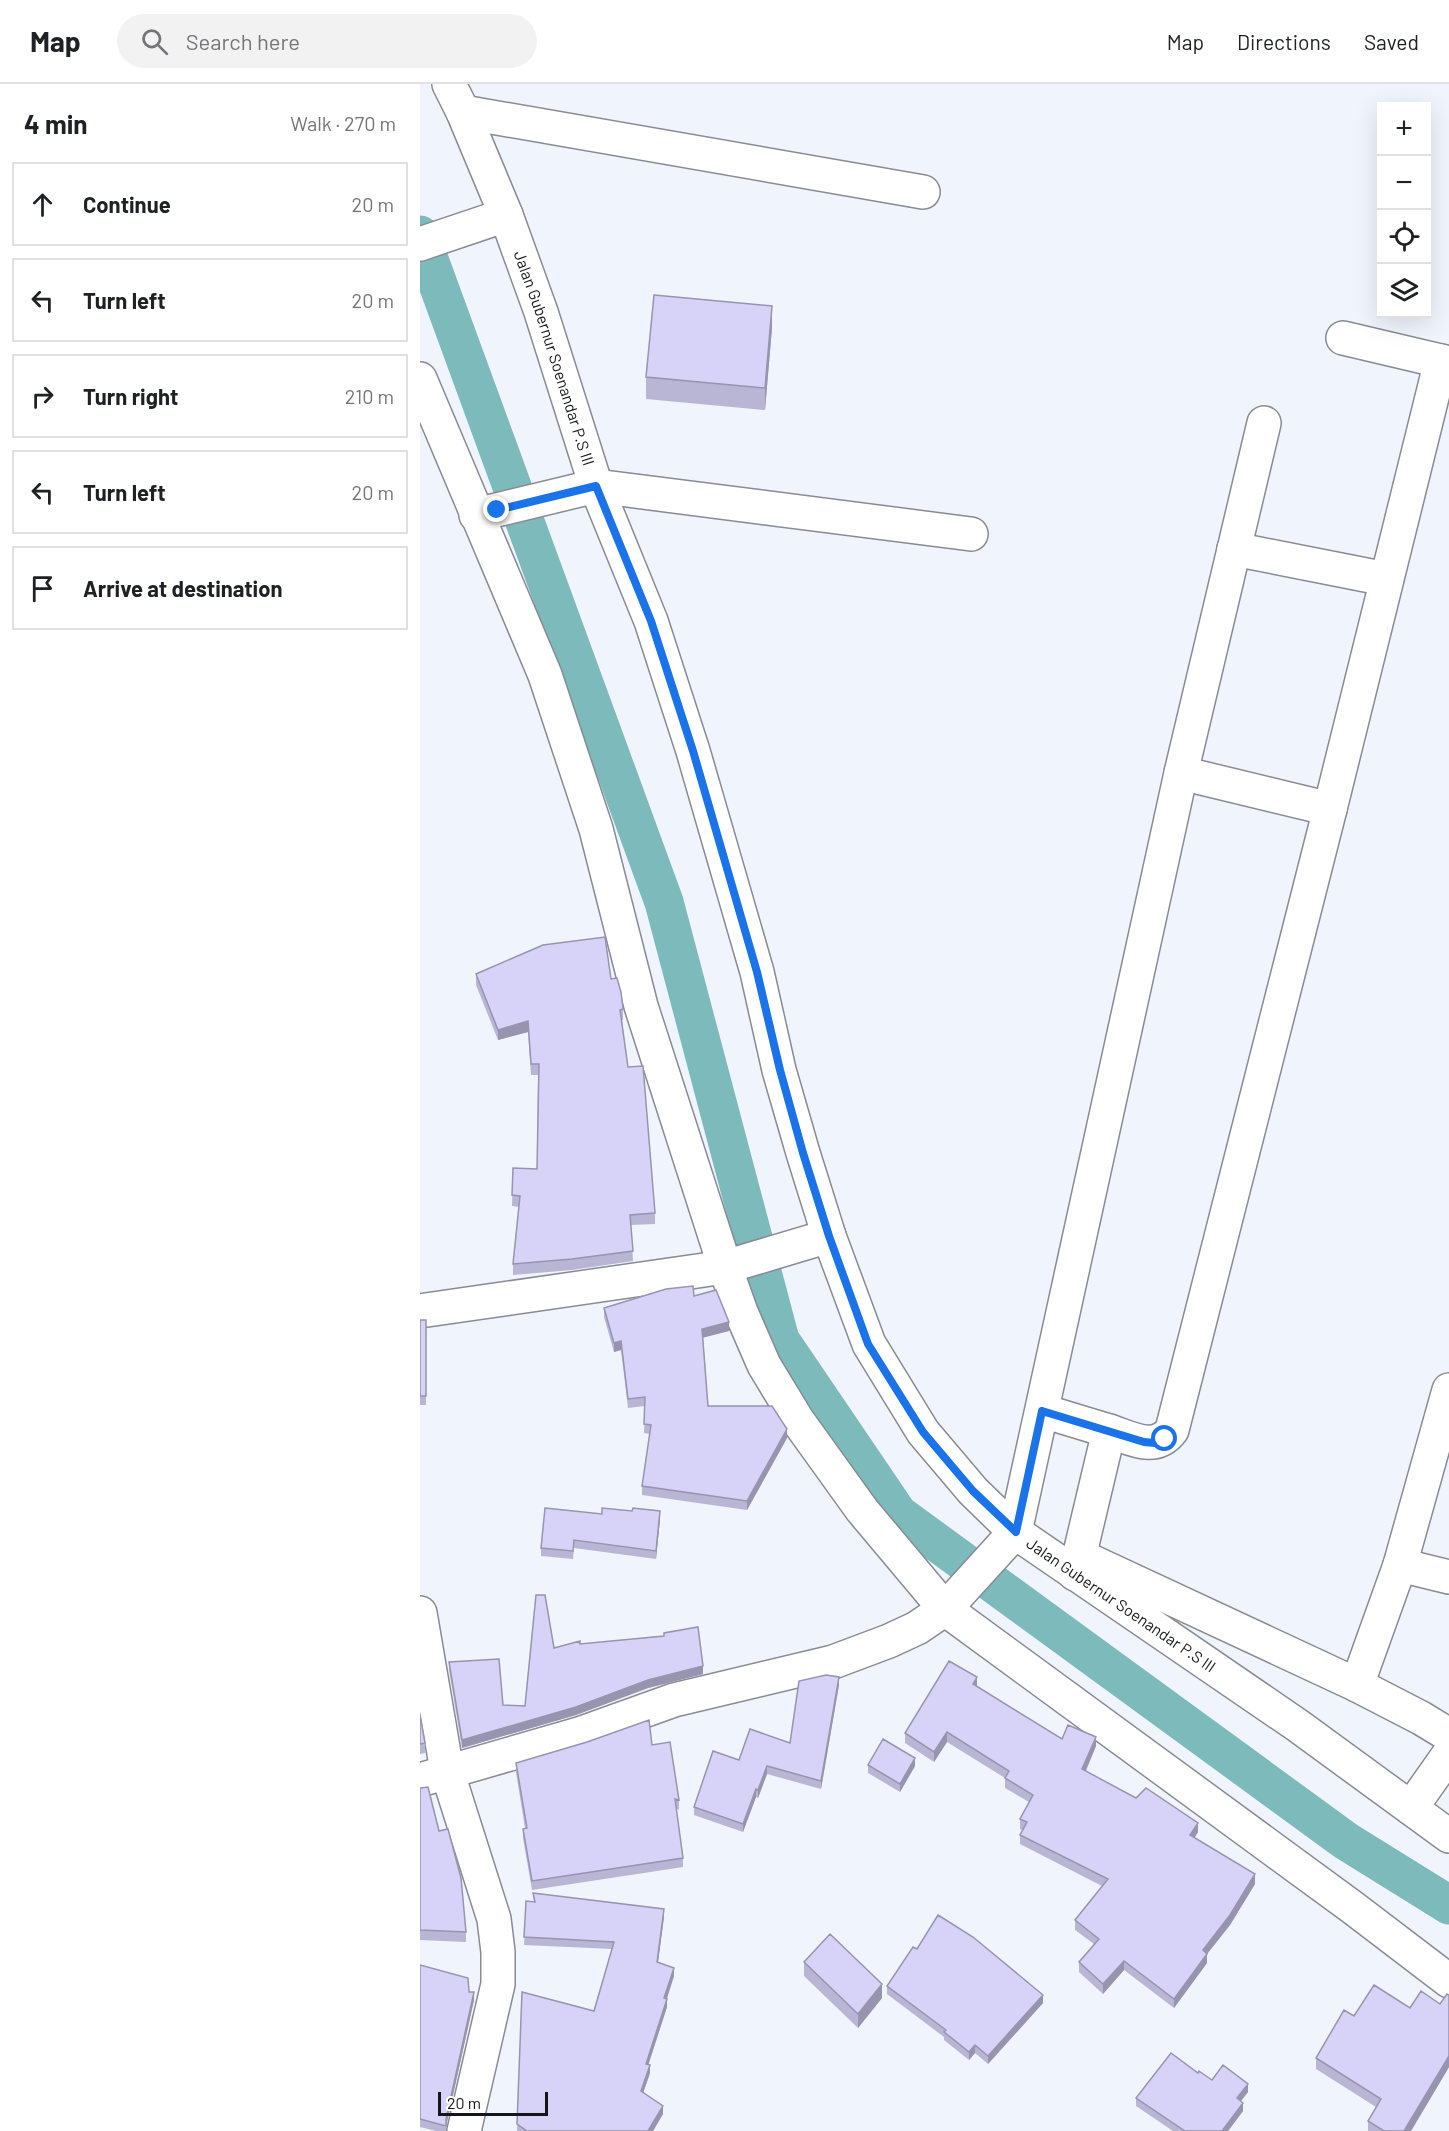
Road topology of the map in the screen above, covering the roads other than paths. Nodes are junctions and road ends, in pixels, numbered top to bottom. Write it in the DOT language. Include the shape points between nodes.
graph roads {
  1 [pos="456,98"];
  2 [pos="924,192"];
  3 [pos="493,220"];
  4 [pos="420,244"];
  5 [pos="1343,338"];
  6 [pos="1445,362"];
  7 [pos="420,379"];
  8 [pos="1264,423"];
  9 [pos="585,489"];
  10 [pos="486,513"];
  11 [pos="971,534"];
  12 [pos="1234,549"];
  13 [pos="1386,579"];
  14 [pos="1182,773"];
  15 [pos="1330,809"];
  16 [pos="817,1240"];
  17 [pos="736,1264"];
  18 [pos="420,1311"];
  19 [pos="1449,1390"];
  20 [pos="1042,1411"];
  21 [pos="1109,1431"];
  22 [pos="1008,1540"];
  23 [pos="1077,1565"];
  24 [pos="1400,1565"];
  25 [pos="1449,1577"];
  26 [pos="951,1603"];
  27 [pos="420,1614"];
  28 [pos="1357,1685"];
  29 [pos="1449,1735"];
  30 [pos="1449,1754"];
  31 [pos="434,1775"];
  32 [pos="1411,1808"];
  33 [pos="1449,1836"];
  34 [pos="1449,1981"];
  35 [pos="464,2131"];
  1 -- 2 [label="street"];
  1 -- 3 [label="street, Jalan Gubernur Soenandar P.S III"];
  3 -- 4 [label="street"];
  3 -- 9 [label="street, Jalan Gubernur Soenandar P.S III" via="541,312"];
  5 -- 6 [label="street"];
  6 -- 13 [label="street"];
  7 -- 10 [label="street"];
  8 -- 12 [label="street"];
  9 -- 10 [label="street"];
  9 -- 11 [label="street"];
  9 -- 16 [label="street, Jalan Gubernur Soenandar P.S III" via="651,621 693,751 757,972"];
  10 -- 17 [label="street" via="593,818 641,1006"];
  12 -- 13 [label="street"];
  12 -- 14 [label="street"];
  13 -- 15 [label="street"];
  14 -- 15 [label="street"];
  14 -- 20 [label="street"];
  15 -- 21 [label="street" via="1172,1430 1155,1443"];
  16 -- 17 [label="street"];
  16 -- 22 [label="street, Jalan Gubernur Soenandar P.S III" via="868,1344 923,1432"];
  17 -- 18 [label="street"];
  17 -- 26 [label="street" via="741,1312 764,1365 798,1421 862,1510"];
  19 -- 24 [label="street"];
  20 -- 21 [label="street"];
  20 -- 22 [label="street"];
  21 -- 23 [label="street"];
  22 -- 23 [label="street, Jalan Gubernur Soenandar P.S III"];
  22 -- 26 [label="street"];
  23 -- 28 [label="street"];
  23 -- 32 [label="street, Jalan Gubernur Soenandar P.S III"];
  24 -- 25 [label="street"];
  24 -- 28 [label="street"];
  26 -- 31 [label="street" via="917,1628 833,1662 674,1700 582,1733"];
  26 -- 34 [label="street"];
  27 -- 31 [label="street"];
  28 -- 29 [label="street"];
  30 -- 32 [label="street"];
  31 -- 35 [label="street" via="494,1919 498,1952 498,1984"];
  32 -- 33 [label="street, Jalan Gubernur Soenandar P.S III"];
}
